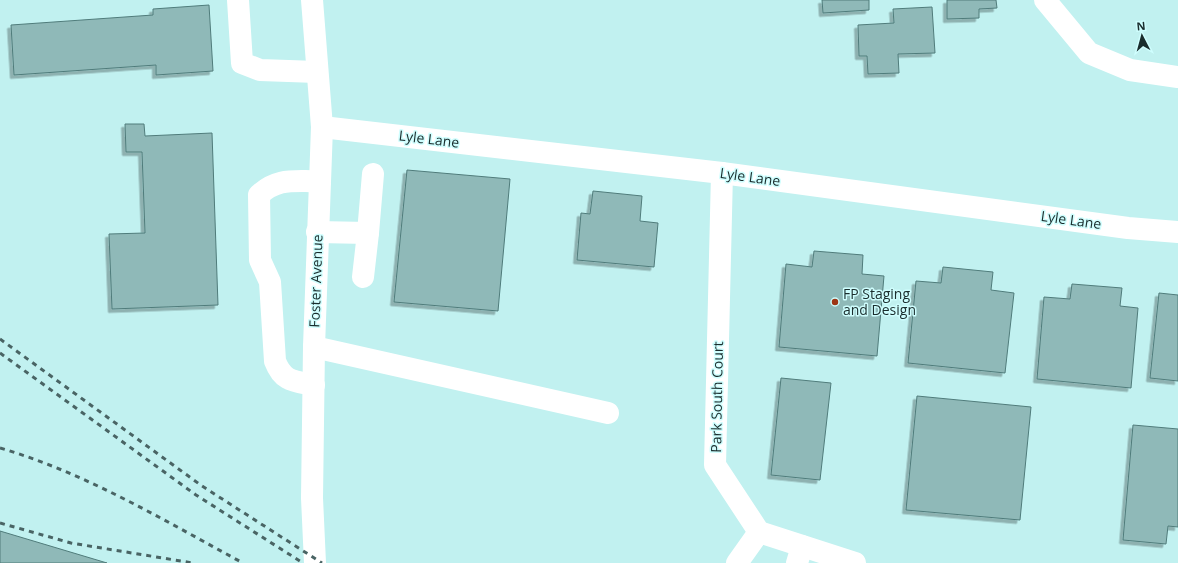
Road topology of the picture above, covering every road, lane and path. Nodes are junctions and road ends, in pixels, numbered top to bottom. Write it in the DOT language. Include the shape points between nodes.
graph roads {
  1 [pos="238,0"];
  2 [pos="312,0"];
  3 [pos="1045,0"];
  4 [pos="317,72"];
  5 [pos="1178,77"];
  6 [pos="322,127"];
  7 [pos="722,173"];
  8 [pos="373,174"];
  9 [pos="320,181"];
  10 [pos="317,232"];
  11 [pos="1178,232"];
  12 [pos="368,233"];
  13 [pos="363,277"];
  14 [pos="314,347"];
  15 [pos="314,385"];
  16 [pos="608,413"];
  17 [pos="759,532"];
  18 [pos="799,554"];
  19 [pos="316,563"];
  20 [pos="737,563"];
  21 [pos="855,563"];
  1 -- 4 [label="street" via="242,63 260,70"];
  2 -- 4 [label="street, Foster Avenue"];
  3 -- 5 [label="street" via="1089,53 1130,70"];
  4 -- 6 [label="street, Foster Avenue"];
  6 -- 7 [label="street, Lyle Lane"];
  6 -- 9 [label="street, Foster Avenue"];
  7 -- 11 [label="street, Lyle Lane" via="1120,227"];
  7 -- 17 [label="street, Park South Court" via="715,465"];
  8 -- 12 [label="street"];
  9 -- 10 [label="street, Foster Avenue"];
  9 -- 15 [label="street" via="277,182 259,195 260,260 270,282 275,361 279,371 288,379"];
  10 -- 12 [label="street"];
  10 -- 14 [label="street, Foster Avenue"];
  12 -- 13 [label="street"];
  14 -- 15 [label="street, Foster Avenue"];
  14 -- 16 [label="street"];
  15 -- 19 [label="street, Foster Avenue" via="312,498"];
  17 -- 18 [label="street"];
  17 -- 20 [label="street"];
  18 -- 21 [label="street"];
}
